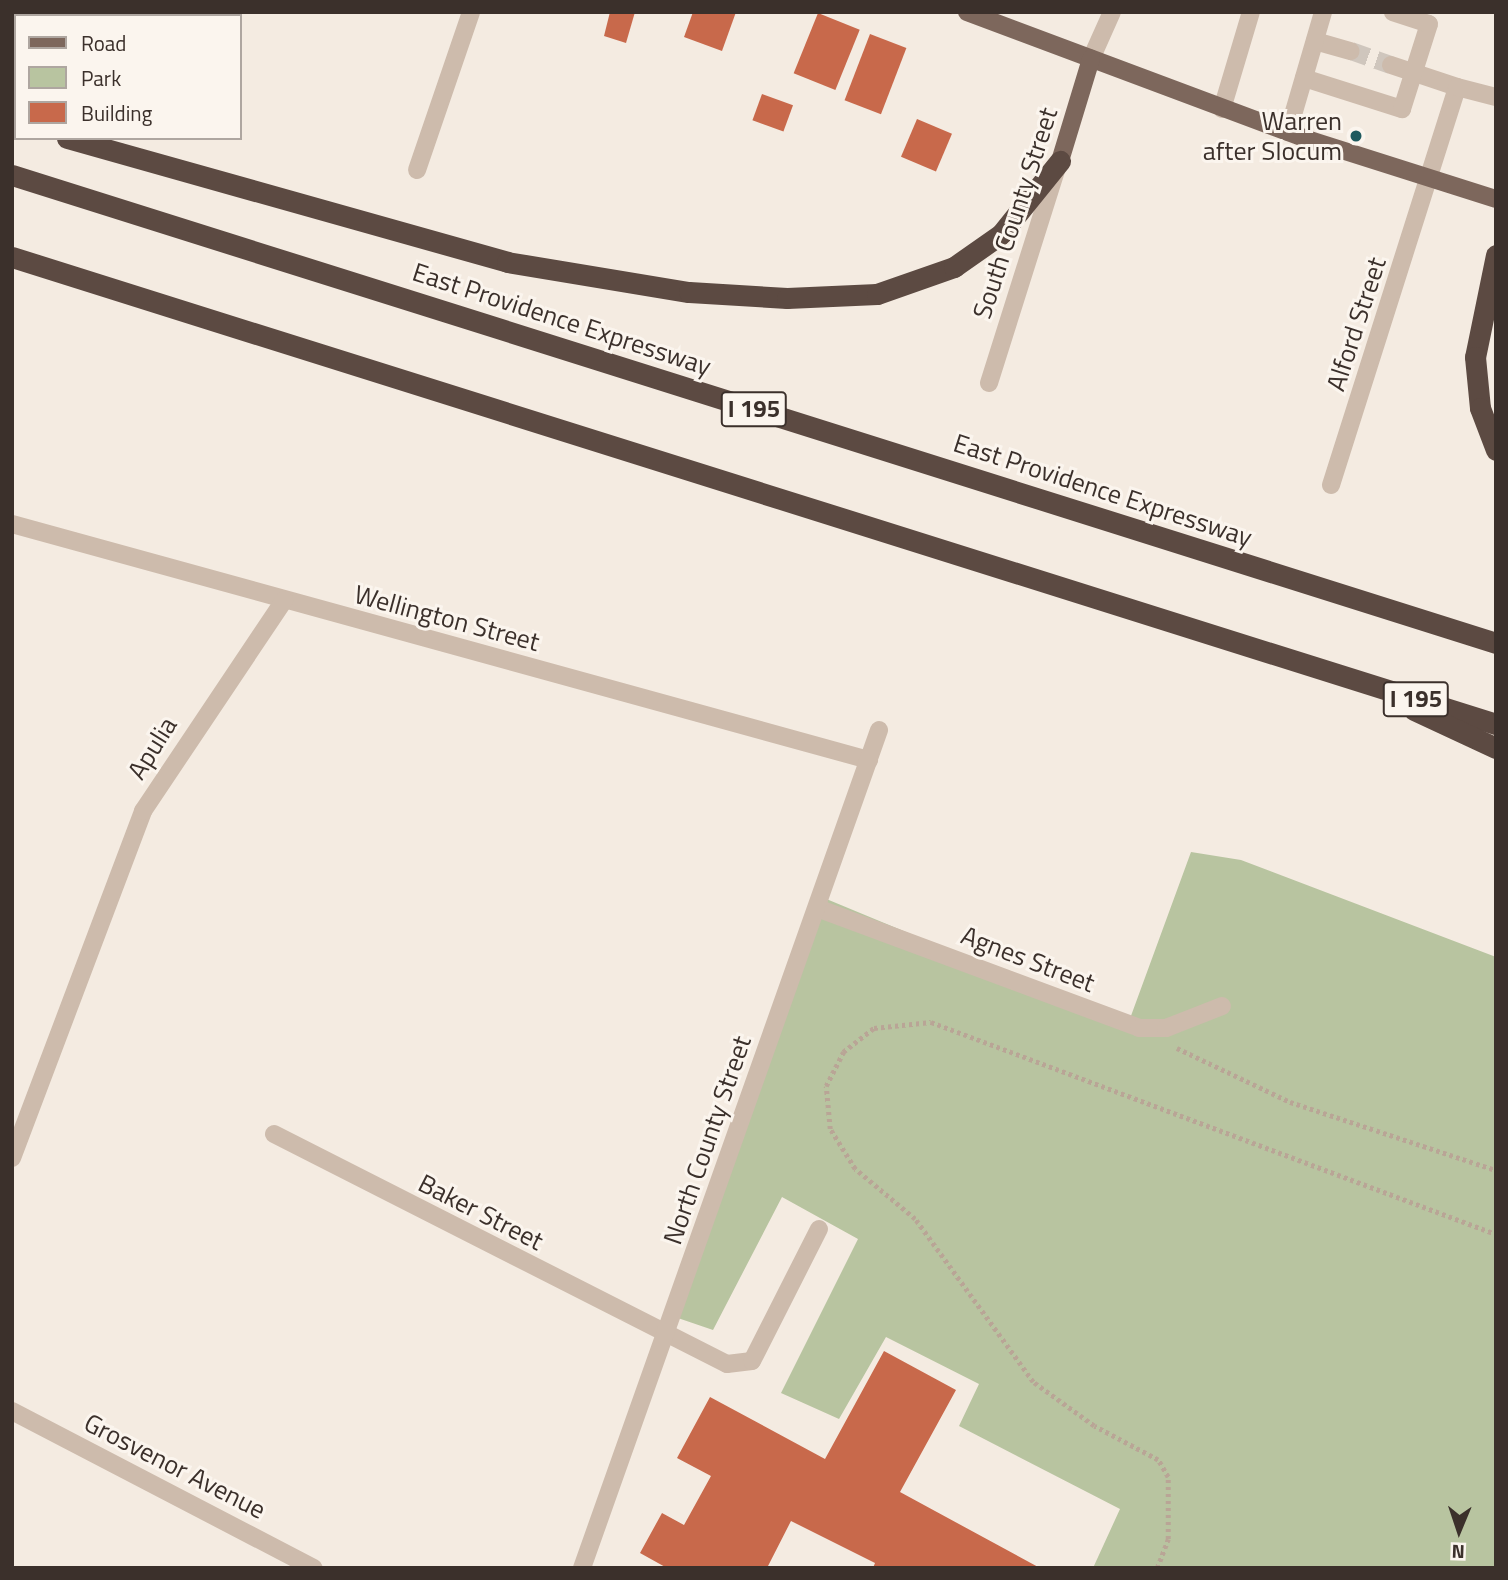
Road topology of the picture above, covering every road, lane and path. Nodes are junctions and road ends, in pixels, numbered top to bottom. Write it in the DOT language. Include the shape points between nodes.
graph roads {
  1 [pos="471,12"];
  2 [pos="967,12"];
  3 [pos="1112,12"];
  4 [pos="1251,12"];
  5 [pos="1323,12"];
  6 [pos="1393,12"];
  7 [pos="1315,41"];
  8 [pos="1351,51"];
  9 [pos="1091,59"];
  10 [pos="1391,65"];
  11 [pos="1414,72"];
  12 [pos="1304,78"];
  13 [pos="1457,87"];
  14 [pos="1496,97"];
  15 [pos="1222,109"];
  16 [pos="1288,132"];
  17 [pos="74,140"];
  18 [pos="1059,161"];
  19 [pos="417,170"];
  20 [pos="12,175"];
  21 [pos="1431,180"];
  22 [pos="1496,199"];
  23 [pos="1496,255"];
  24 [pos="12,259"];
  25 [pos="989,383"];
  26 [pos="1496,450"];
  27 [pos="1331,485"];
  28 [pos="12,524"];
  29 [pos="284,600"];
  30 [pos="1496,643"];
  31 [pos="1336,673"];
  32 [pos="1496,724"];
  33 [pos="879,730"];
  34 [pos="1496,748"];
  35 [pos="869,761"];
  36 [pos="817,908"];
  37 [pos="1222,1006"];
  38 [pos="1139,1028"];
  39 [pos="274,1134"];
  40 [pos="12,1158"];
  41 [pos="1496,1170"];
  42 [pos="819,1229"];
  43 [pos="1496,1234"];
  44 [pos="664,1336"];
  45 [pos="12,1411"];
  46 [pos="314,1568"];
  47 [pos="582,1568"];
  48 [pos="1157,1568"];
  1 -- 19 [label="street"];
  2 -- 9 [label="main road"];
  3 -- 9 [label="street"];
  4 -- 15 [label="street"];
  5 -- 7 [label="street"];
  6 -- 11 [label="street" via="1429,23"];
  7 -- 8 [label="street"];
  7 -- 12 [label="street"];
  9 -- 15 [label="main road"];
  9 -- 18 [label="main road, South County Street"];
  10 -- 11 [label="street"];
  11 -- 12 [label="street" via="1402,109"];
  11 -- 13 [label="street"];
  12 -- 16 [label="street"];
  13 -- 14 [label="street"];
  13 -- 21 [label="street, Alford Street"];
  15 -- 16 [label="main road"];
  16 -- 21 [label="main road"];
  17 -- 18 [label="highway" via="508,262 689,292 787,298 877,294 954,267 1001,234"];
  18 -- 25 [label="street, South County Street"];
  20 -- 30 [label="highway, East Providence Expressway / I 195"];
  21 -- 22 [label="main road"];
  21 -- 27 [label="street, Alford Street"];
  23 -- 26 [label="highway" via="1475,357 1480,408"];
  24 -- 31 [label="highway, I 195"];
  28 -- 29 [label="street, Wellington Street"];
  29 -- 35 [label="street, Wellington Street"];
  29 -- 40 [label="street, Apulia" via="143,811"];
  31 -- 32 [label="highway, I 195"];
  31 -- 34 [label="highway"];
  33 -- 35 [label="street, North County Street"];
  35 -- 36 [label="street, North County Street"];
  36 -- 38 [label="street, Agnes Street"];
  36 -- 44 [label="street, North County Street"];
  37 -- 38 [label="street, Agnes Street" via="1166,1028"];
  38 -- 41 [label="path" via="1258,1089"];
  39 -- 44 [label="street, Baker Street"];
  42 -- 44 [label="street, Baker Street" via="752,1361 727,1364"];
  43 -- 48 [label="path" via="931,1022 874,1028 843,1052 826,1086 830,1129 855,1169 915,1219 1033,1381 1163,1469 1168,1477 1168,1539"];
  44 -- 47 [label="street, North County Street"];
  45 -- 46 [label="street, Grosvenor Avenue"];
}
